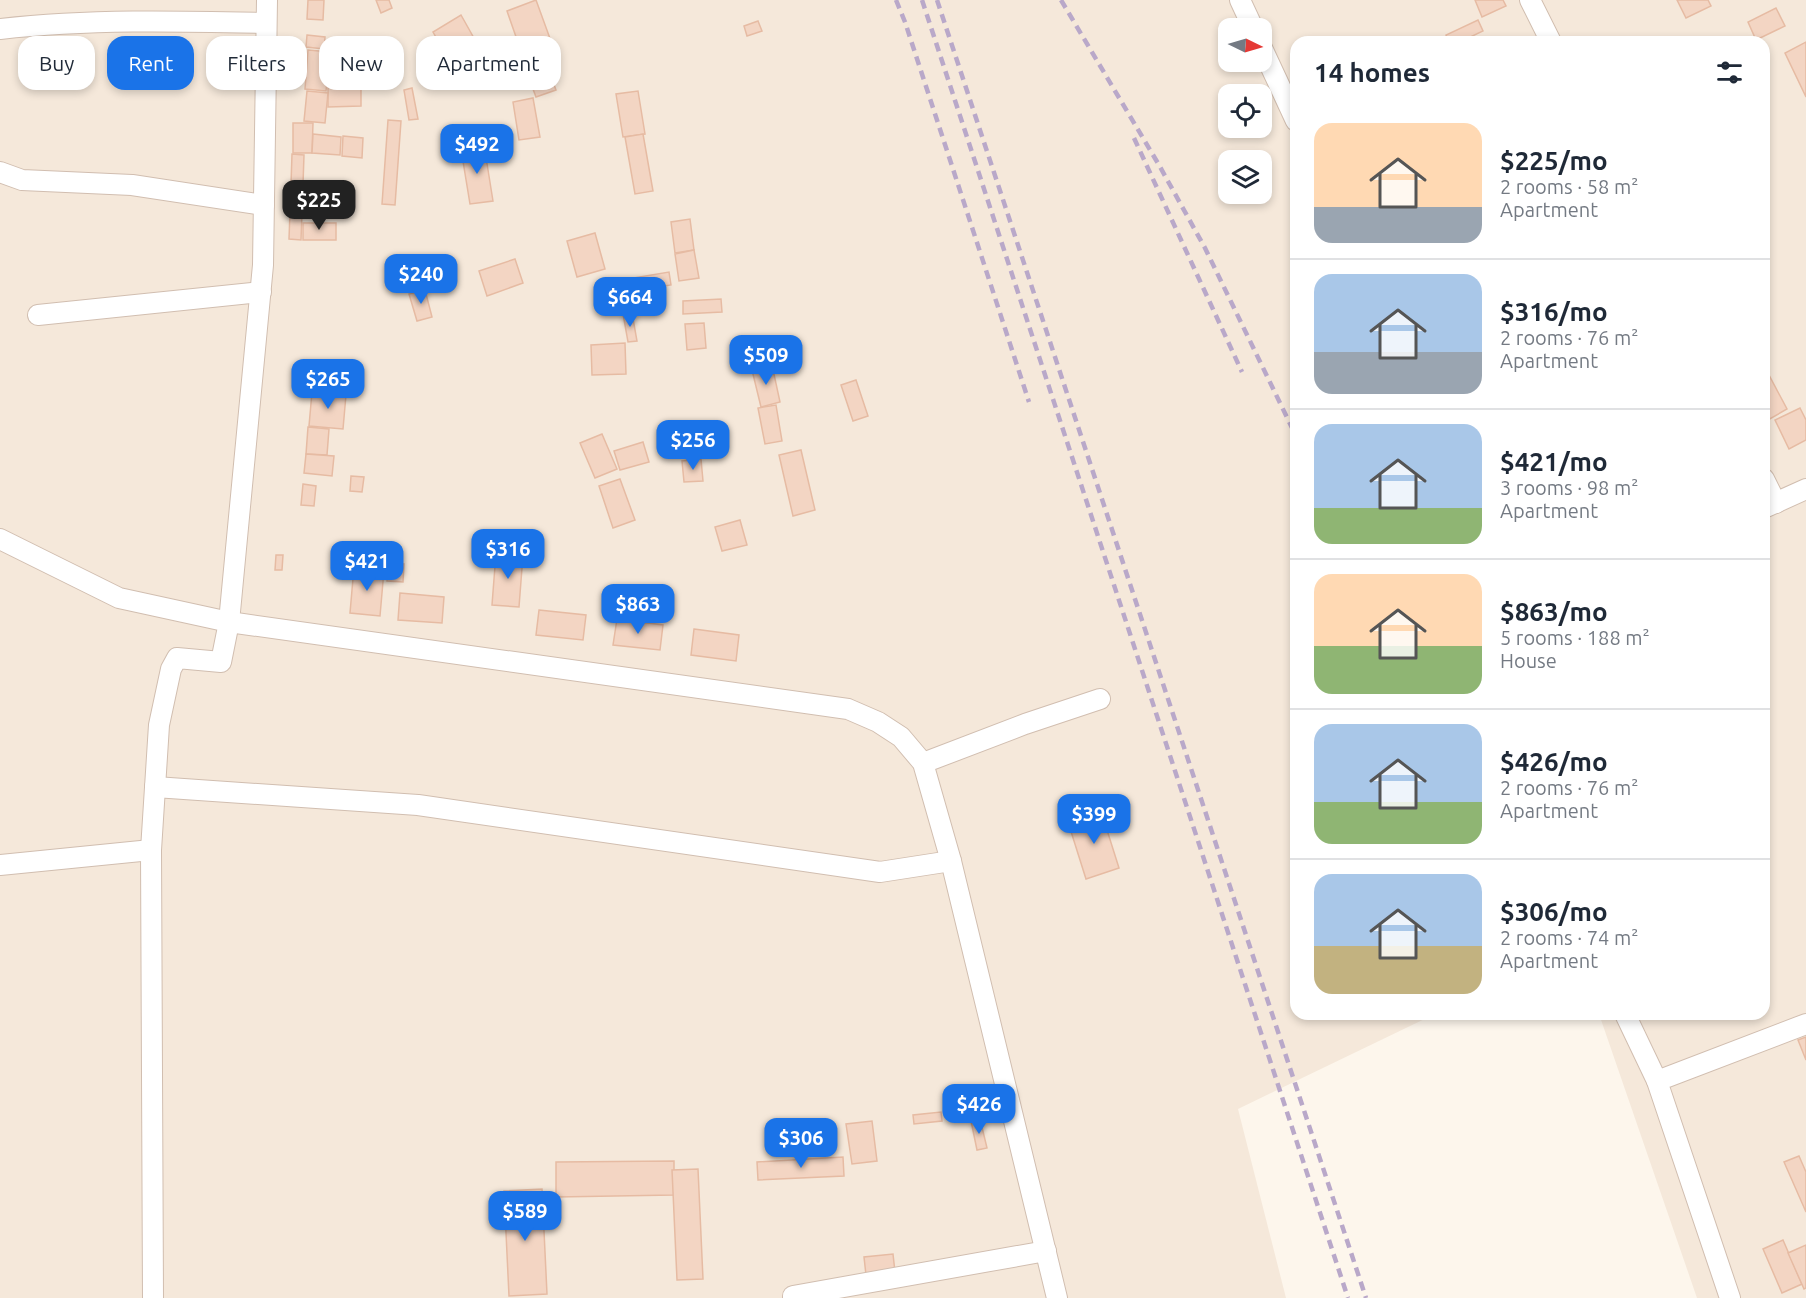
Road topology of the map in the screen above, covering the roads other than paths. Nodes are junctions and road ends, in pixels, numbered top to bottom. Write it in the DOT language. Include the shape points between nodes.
graph roads {
  1 [pos="267,0"];
  2 [pos="1240,0"];
  3 [pos="1530,0"];
  4 [pos="1248,18"];
  5 [pos="266,23"];
  6 [pos="0,29"];
  7 [pos="1548,36"];
  8 [pos="1272,69"];
  9 [pos="1290,108"];
  10 [pos="0,172"];
  11 [pos="264,205"];
  12 [pos="261,292"];
  13 [pos="38,315"];
  14 [pos="1806,489"];
  15 [pos="1770,506"];
  16 [pos="0,539"];
  17 [pos="229,622"];
  18 [pos="1100,699"];
  19 [pos="922,763"];
  20 [pos="155,787"];
  21 [pos="151,850"];
  22 [pos="951,861"];
  23 [pos="0,865"];
  24 [pos="1628,1020"];
  25 [pos="1806,1024"];
  26 [pos="1657,1081"];
  27 [pos="1046,1251"];
  28 [pos="153,1298"];
  29 [pos="793,1298"];
  30 [pos="1057,1298"];
  31 [pos="1730,1298"];
  1 -- 5 [label="street"];
  2 -- 4 [label="street"];
  3 -- 7 [label="street"];
  5 -- 6 [label="street" via="72,22"];
  5 -- 11 [label="street"];
  8 -- 9 [label="street"];
  10 -- 11 [label="street" via="22,180 132,185"];
  11 -- 12 [label="street"];
  12 -- 13 [label="street"];
  12 -- 17 [label="street"];
  14 -- 15 [label="street"];
  16 -- 17 [label="street" via="119,598"];
  17 -- 19 [label="street" via="848,709 901,736"];
  17 -- 20 [label="street" via="221,662 177,658 171,669 159,725"];
  18 -- 19 [label="street"];
  19 -- 22 [label="street"];
  20 -- 21 [label="street"];
  20 -- 22 [label="street" via="418,805 880,872"];
  21 -- 23 [label="street"];
  21 -- 28 [label="street"];
  22 -- 27 [label="street"];
  24 -- 26 [label="street"];
  25 -- 26 [label="street"];
  26 -- 31 [label="street"];
  27 -- 29 [label="street"];
  27 -- 30 [label="street"];
}
